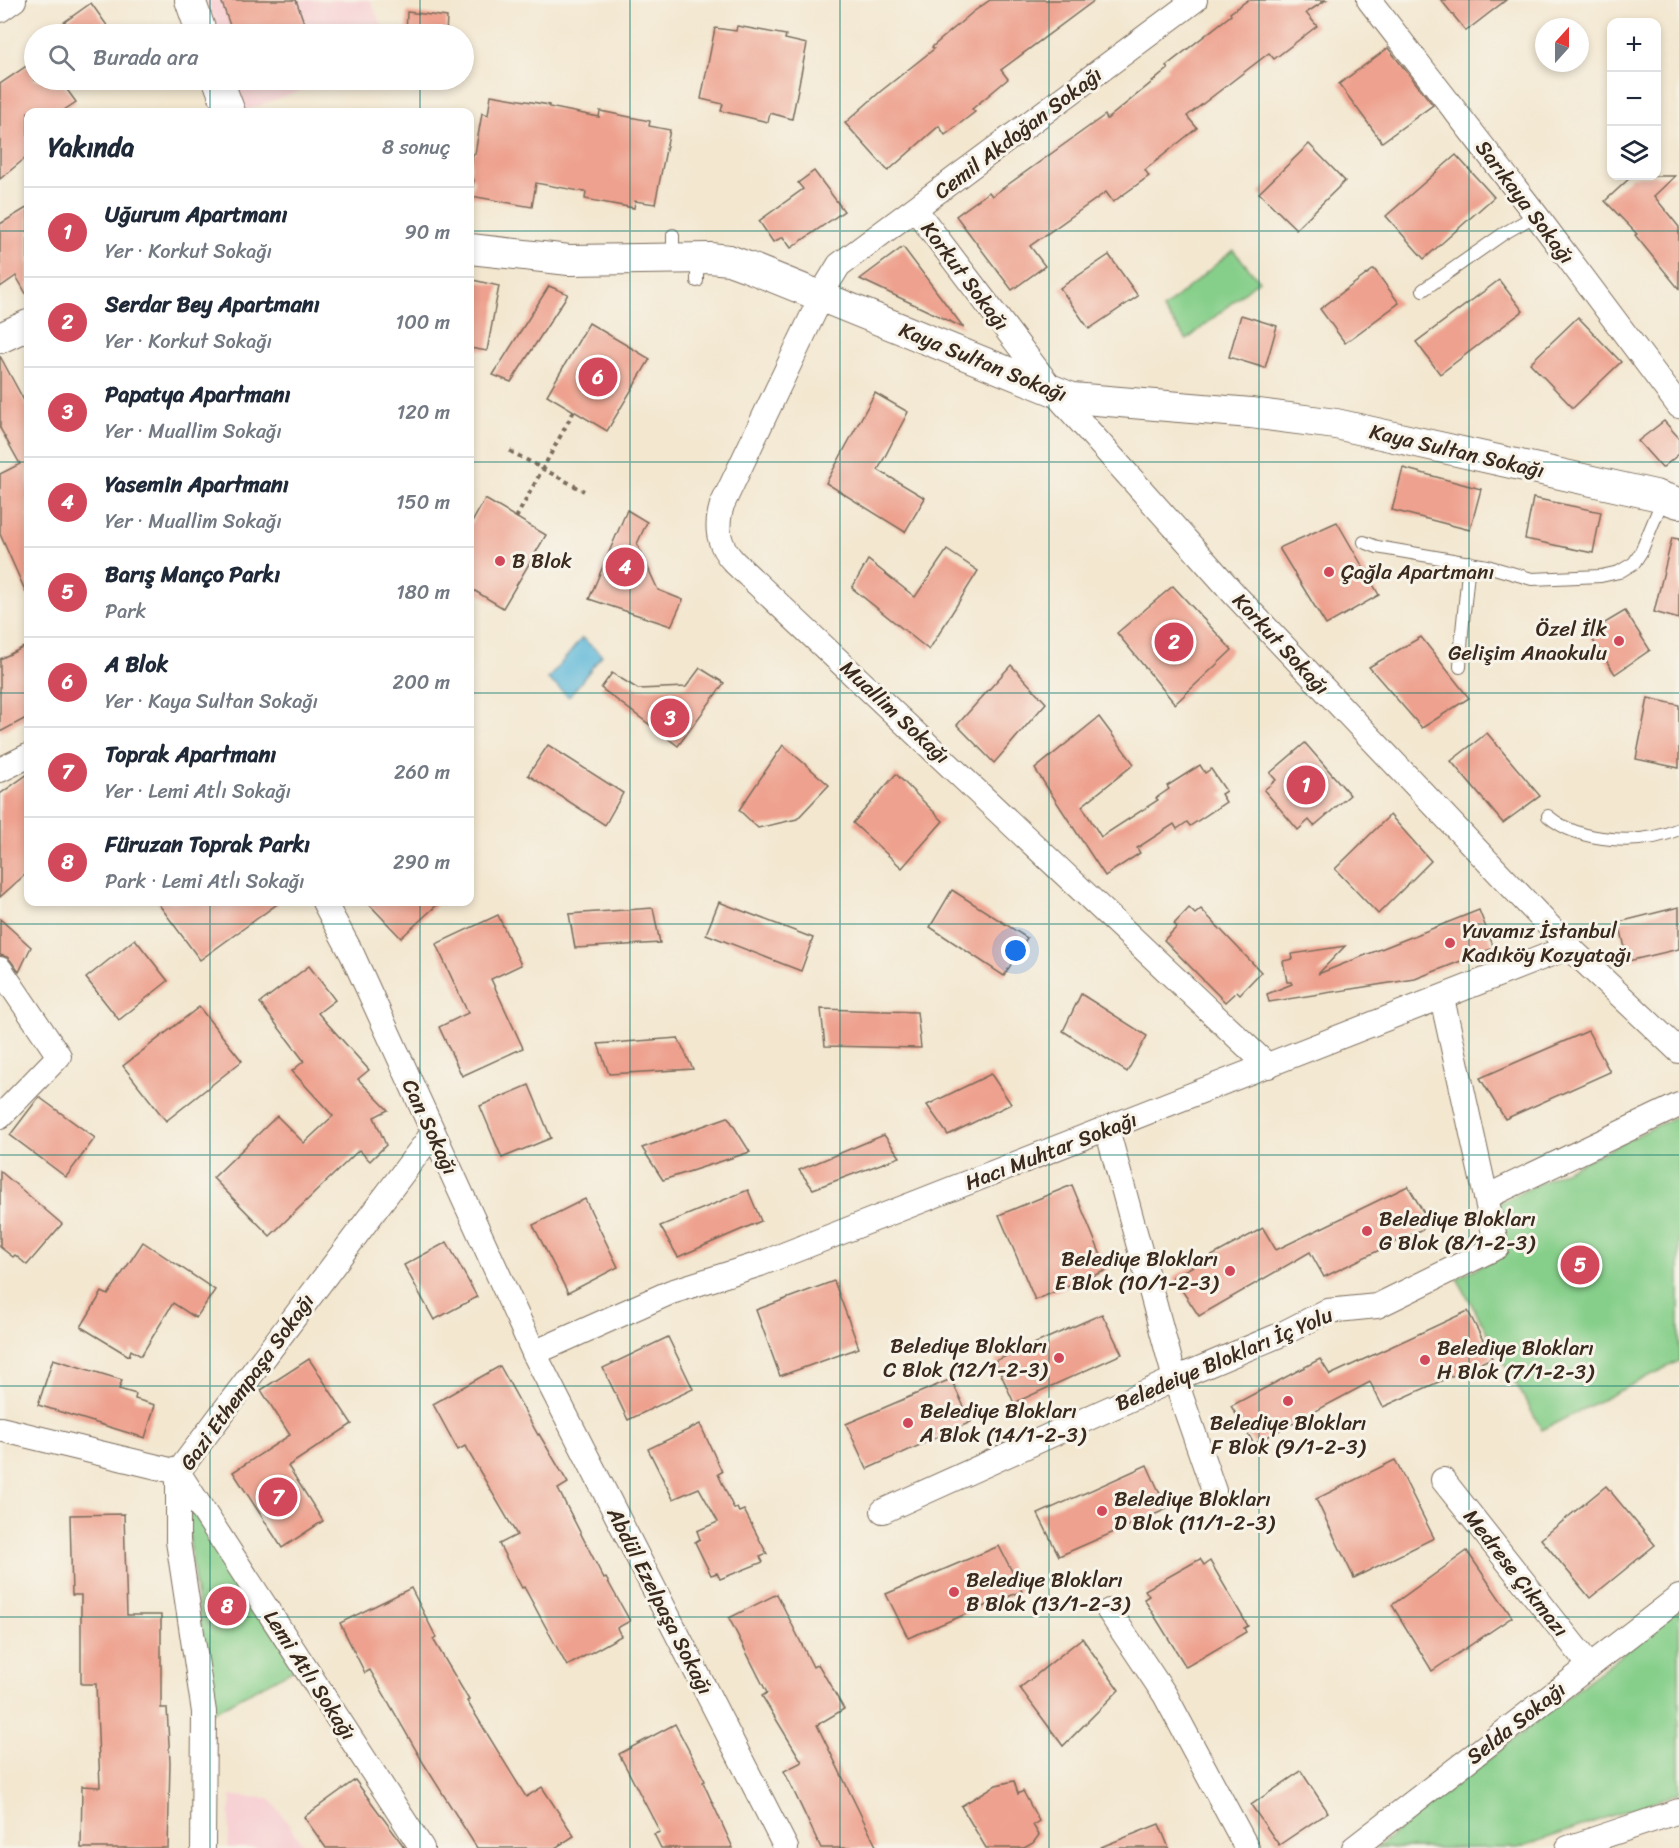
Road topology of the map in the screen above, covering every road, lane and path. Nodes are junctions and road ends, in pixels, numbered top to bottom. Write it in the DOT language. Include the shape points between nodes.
graph roads {
  1 [pos="14,0"];
  2 [pos="174,0"];
  3 [pos="190,0"];
  4 [pos="1195,0"];
  5 [pos="1369,0"];
  6 [pos="0,10"];
  7 [pos="182,24"];
  8 [pos="198,24"];
  9 [pos="205,90"];
  10 [pos="222,90"];
  11 [pos="212,108"];
  12 [pos="228,108"];
  13 [pos="915,210"];
  14 [pos="1536,215"];
  15 [pos="474,249"];
  16 [pos="1423,290"];
  17 [pos="822,296"];
  18 [pos="1054,392"];
  19 [pos="1679,406"];
  20 [pos="574,411"];
  21 [pos="510,450"];
  22 [pos="543,468"];
  23 [pos="584,491"];
  24 [pos="1671,500"];
  25 [pos="516,518"];
  26 [pos="1364,542"];
  27 [pos="1469,562"];
  28 [pos="1460,667"];
  29 [pos="24,758"];
  30 [pos="0,770"];
  31 [pos="1548,816"];
  32 [pos="1679,830"];
  33 [pos="326,906"];
  34 [pos="1569,948"];
  35 [pos="0,969"];
  36 [pos="1442,998"];
  37 [pos="1679,1051"];
  38 [pos="1268,1066"];
  39 [pos="1679,1105"];
  40 [pos="0,1117"];
  41 [pos="1107,1129"];
  42 [pos="433,1133"];
  43 [pos="1486,1197"];
  44 [pos="534,1353"];
  45 [pos="1175,1379"];
  46 [pos="0,1429"];
  47 [pos="178,1472"];
  48 [pos="1443,1480"];
  49 [pos="1214,1491"];
  50 [pos="883,1511"];
  51 [pos="1679,1598"];
  52 [pos="1109,1611"];
  53 [pos="1590,1666"];
  54 [pos="1679,1811"];
  55 [pos="203,1848"];
  56 [pos="422,1848"];
  57 [pos="786,1848"];
  58 [pos="1247,1848"];
  59 [pos="1354,1848"];
  60 [pos="1568,1848"];
  1 -- 6 [label="street"];
  2 -- 7 [label="street"];
  3 -- 8 [label="street"];
  4 -- 13 [label="street, Cemil Akdoğan Sokağı"];
  5 -- 14 [label="street, Sarıkaya Sokağı"];
  9 -- 11 [label="street"];
  10 -- 12 [label="street"];
  13 -- 17 [label="street, Cemil Akdoğan Sokağı" via="844,260 833,272"];
  13 -- 18 [label="street, Korkut Sokağı"];
  14 -- 16 [label="lane"];
  14 -- 19 [label="street, Sarıkaya Sokağı"];
  15 -- 17 [label="street, Kaya Sultan Sokağı" via="569,260 729,260"];
  17 -- 18 [label="street, Kaya Sultan Sokağı"];
  17 -- 38 [label="street, Muallim Sokağı" via="722,505 717,527 724,549"];
  18 -- 24 [label="street, Kaya Sultan Sokağı" via="1088,401 1251,413 1336,424"];
  18 -- 34 [label="street, Korkut Sokağı" via="1235,595"];
  20 -- 22 [label="path"];
  21 -- 22 [label="path"];
  22 -- 23 [label="path"];
  22 -- 25 [label="path"];
  24 -- 27 [label="lane" via="1634,562 1619,572 1532,579"];
  26 -- 27 [label="lane"];
  27 -- 28 [label="lane"];
  29 -- 30 [label="street"];
  31 -- 32 [label="lane" via="1556,823 1601,838 1637,840"];
  33 -- 42 [label="street, Can Sokağı"];
  34 -- 36 [label="street, Hacı Muhtar Sokağı"];
  34 -- 37 [label="street, Korkut Sokağı"];
  35 -- 40 [label="street" via="59,1056"];
  36 -- 38 [label="street, Hacı Muhtar Sokağı"];
  36 -- 43 [label="street, Beledeiye Blokları İç Yolu"];
  38 -- 41 [label="street, Hacı Muhtar Sokağı"];
  39 -- 43 [label="street"];
  41 -- 44 [label="street, Hacı Muhtar Sokağı" via="760,1264 671,1292"];
  41 -- 45 [label="street"];
  42 -- 44 [label="street, Can Sokağı"];
  42 -- 47 [label="street, Gazi Ethempaşa Sokağı"];
  43 -- 45 [label="street, Beledeiye Blokları İç Yolu" via="1497,1247 1377,1306 1327,1311"];
  44 -- 57 [label="street, Abdül Ezelpaşa Sokağı"];
  45 -- 49 [label="street"];
  45 -- 50 [label="street, Beledeiye Blokları İç Yolu"];
  46 -- 47 [label="street"];
  47 -- 55 [label="street, Gazi Ethempaşa Sokağı" via="178,1541 204,1712"];
  47 -- 56 [label="street, Lemi Atlı Sokağı"];
  48 -- 53 [label="street, Medrese Çıkmazı"];
  51 -- 53 [label="street, Selda Sokağı"];
  52 -- 58 [label="street" via="1165,1695"];
  53 -- 59 [label="street, Selda Sokağı"];
  54 -- 60 [label="street"];
}
